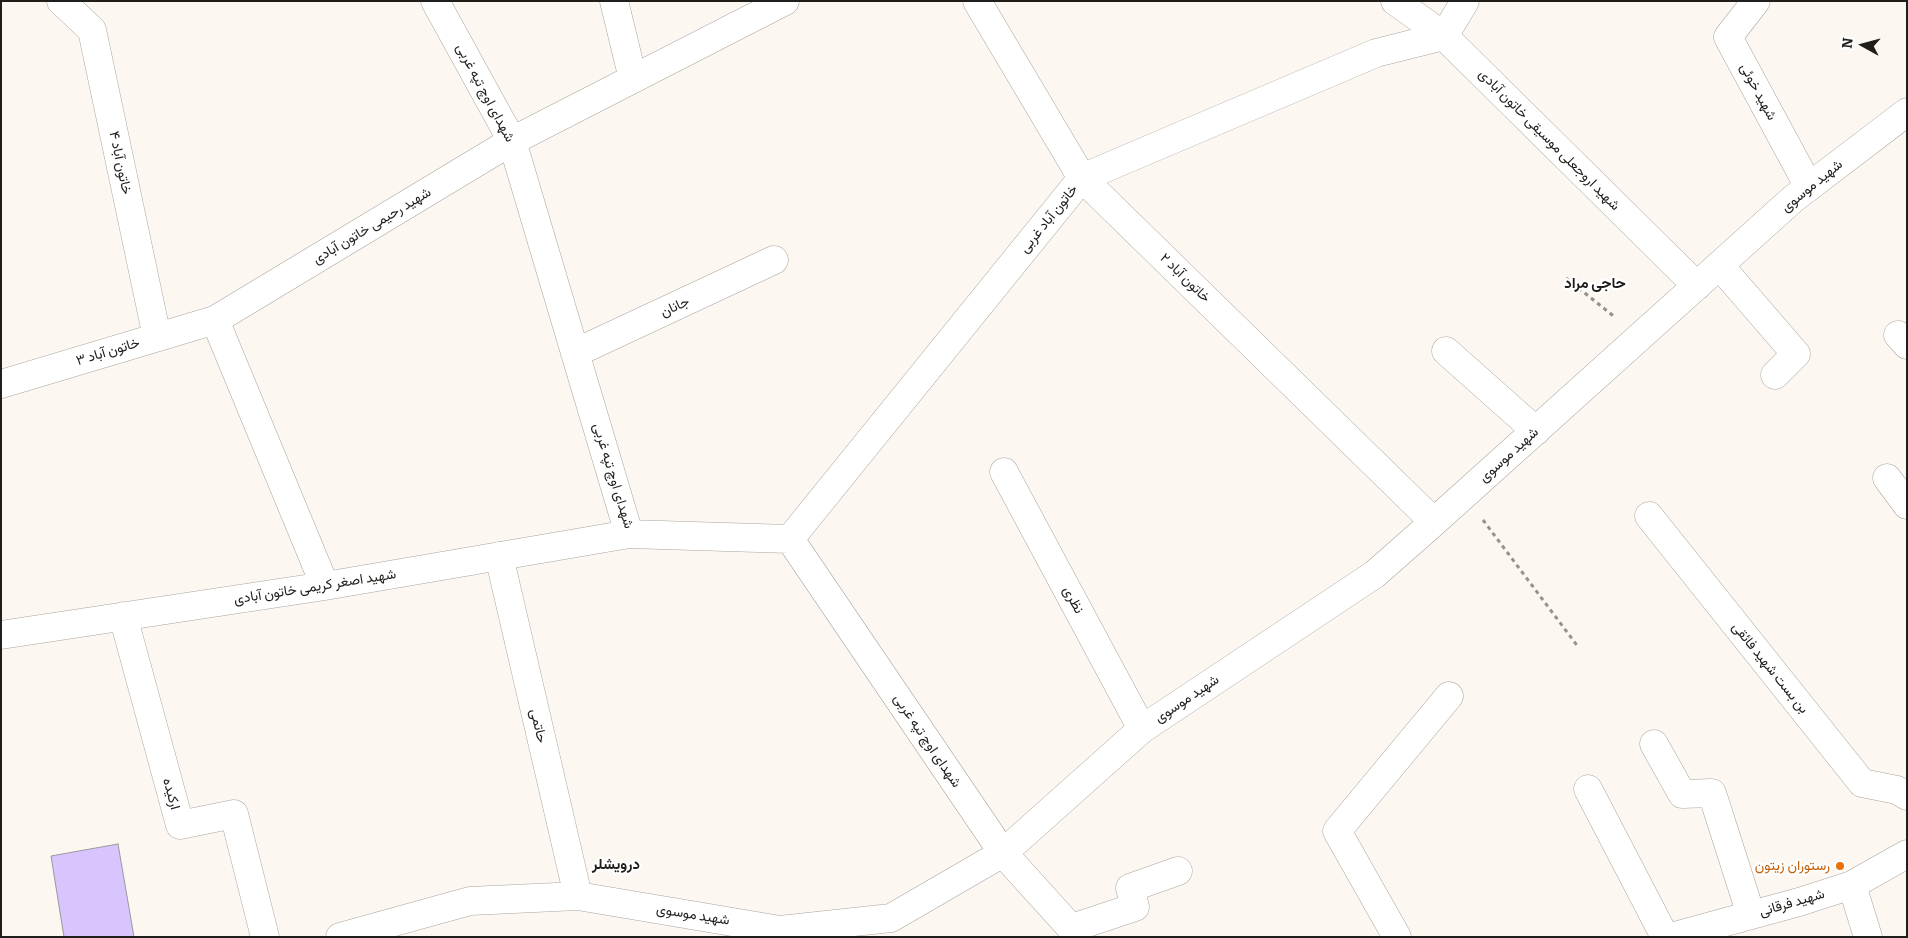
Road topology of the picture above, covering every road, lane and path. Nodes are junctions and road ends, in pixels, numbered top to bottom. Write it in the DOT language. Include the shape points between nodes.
graph roads {
  1 [pos="60,1"];
  2 [pos="435,1"];
  3 [pos="614,1"];
  4 [pos="784,1"];
  5 [pos="977,1"];
  6 [pos="1395,1"];
  7 [pos="1465,1"];
  8 [pos="1756,1"];
  9 [pos="1444,36"];
  10 [pos="633,79"];
  11 [pos="1907,112"];
  12 [pos="512,141"];
  13 [pos="1082,178"];
  14 [pos="1809,187"];
  15 [pos="774,260"];
  16 [pos="1720,266"];
  17 [pos="1566,278"];
  18 [pos="1697,286"];
  19 [pos="215,320"];
  20 [pos="157,338"];
  21 [pos="1640,338"];
  22 [pos="1446,352"];
  23 [pos="575,354"];
  24 [pos="1775,375"];
  25 [pos="1,384"];
  26 [pos="1536,431"];
  27 [pos="1004,472"];
  28 [pos="1887,478"];
  29 [pos="1465,495"];
  30 [pos="1907,505"];
  31 [pos="1648,516"];
  32 [pos="1434,522"];
  33 [pos="629,534"];
  34 [pos="790,539"];
  35 [pos="499,556"];
  36 [pos="325,586"];
  37 [pos="123,616"];
  38 [pos="1,634"];
  39 [pos="1578,648"];
  40 [pos="1449,696"];
  41 [pos="1142,729"];
  42 [pos="1654,744"];
  43 [pos="1588,789"];
  44 [pos="1907,796"];
  45 [pos="1003,853"];
  46 [pos="1907,854"];
  47 [pos="1178,870"];
  48 [pos="1852,885"];
  49 [pos="578,896"];
  50 [pos="1751,915"];
  51 [pos="1076,932"];
  52 [pos="265,937"];
  53 [pos="340,937"];
  54 [pos="1397,937"];
  55 [pos="1666,937"];
  56 [pos="1671,937"];
  57 [pos="1868,937"];
  1 -- 20 [label="street, خاتون آباد ۴" via="92,30"];
  2 -- 12 [label="street, شهدای اوچ تپه غربی"];
  3 -- 10 [label="street"];
  4 -- 10 [label="street, شهید رحیمی خاتون آبادی"];
  5 -- 13 [label="street, خاتون آباد ۲"];
  6 -- 9 [label="street, شهید اروجعلی موسیقی خاتون آبادی"];
  7 -- 9 [label="street"];
  8 -- 14 [label="street, شهید خوئی" via="1728,37"];
  9 -- 13 [label="street, خاتون آباد غربی" via="1376,54"];
  9 -- 18 [label="street, شهید اروجعلی موسیقی خاتون آبادی"];
  10 -- 12 [label="street, شهید رحیمی خاتون آبادی"];
  11 -- 14 [label="street, شهید موسوی"];
  12 -- 19 [label="street, شهید رحیمی خاتون آبادی"];
  12 -- 23 [label="street, شهدای اوچ تپه غربی"];
  13 -- 32 [label="street, خاتون آباد ۲"];
  13 -- 34 [label="street, خاتون آباد غربی"];
  14 -- 16 [label="street, شهید موسوی"];
  15 -- 23 [label="street, جانان"];
  16 -- 18 [label="street, شهید موسوی"];
  16 -- 24 [label="street" via="1796,354"];
  17 -- 21 [label="path"];
  18 -- 21 [label="street, شهید موسوی"];
  19 -- 20 [label="street, خاتون آباد ۳"];
  19 -- 36 [label="street"];
  20 -- 25 [label="street, خاتون آباد ۳"];
  21 -- 26 [label="street, شهید موسوی"];
  22 -- 26 [label="street"];
  23 -- 33 [label="street, شهدای اوچ تپه غربی"];
  26 -- 29 [label="street, شهید موسوی"];
  27 -- 41 [label="street, نظری"];
  28 -- 30 [label="street"];
  29 -- 32 [label="street, شهید موسوی"];
  29 -- 39 [label="path"];
  31 -- 44 [label="street, بن بست شهید فائقی" via="1862,783 1897,790"];
  32 -- 41 [label="street, شهید موسوی" via="1375,574"];
  33 -- 34 [label="street, شهدای اوچ تپه غربی"];
  33 -- 35 [label="street, شهید اصغر کریمی خاتون آبادی"];
  34 -- 45 [label="street, شهدای اوچ تپه غربی"];
  35 -- 36 [label="street, شهید اصغر کریمی خاتون آبادی"];
  35 -- 49 [label="street, حاتمی"];
  36 -- 37 [label="street, شهید اصغر کریمی خاتون آبادی"];
  37 -- 38 [label="street, شهید اصغر کریمی خاتون آبادی"];
  37 -- 52 [label="street, ارکیده" via="180,825 234,814"];
  40 -- 54 [label="street" via="1337,831"];
  41 -- 45 [label="street, شهید موسوی"];
  42 -- 50 [label="street" via="1682,794 1712,793"];
  43 -- 55 [label="street"];
  45 -- 49 [label="street, شهید موسوی" via="891,918 780,930"];
  45 -- 51 [label="street, شهدای اوچ تپه غربی"];
  46 -- 48 [label="street, شهید فرقانی"];
  47 -- 51 [label="street" via="1130,888 1135,907"];
  48 -- 50 [label="street, شهید فرقانی"];
  48 -- 57 [label="street"];
  49 -- 53 [label="street, شهید موسوی" via="470,901"];
  50 -- 56 [label="street, شهید فرقانی"];
}
